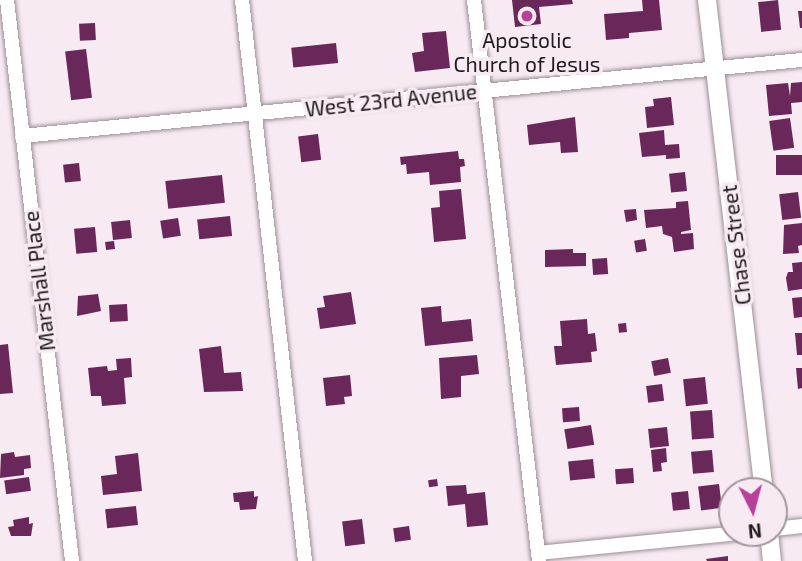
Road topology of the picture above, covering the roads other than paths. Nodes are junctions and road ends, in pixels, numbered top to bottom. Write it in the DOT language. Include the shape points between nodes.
graph roads {
  1 [pos="7,0"];
  2 [pos="242,0"];
  3 [pos="474,0"];
  4 [pos="707,0"];
  5 [pos="802,60"];
  6 [pos="715,68"];
  7 [pos="485,91"];
  8 [pos="254,114"];
  9 [pos="22,136"];
  10 [pos="762,477"];
  11 [pos="718,536"];
  12 [pos="538,557"];
  13 [pos="72,561"];
  14 [pos="305,561"];
  1 -- 9 [label="street, Marshall Place"];
  2 -- 8 [label="street"];
  3 -- 7 [label="street"];
  4 -- 6 [label="street, Chase Street"];
  5 -- 6 [label="street, West 23rd Avenue"];
  6 -- 7 [label="street, West 23rd Avenue"];
  6 -- 10 [label="street, Chase Street"];
  7 -- 8 [label="street, West 23rd Avenue"];
  7 -- 12 [label="street"];
  8 -- 9 [label="street, West 23rd Avenue"];
  8 -- 14 [label="street"];
  9 -- 13 [label="street, Marshall Place"];
  11 -- 12 [label="street"];
}
